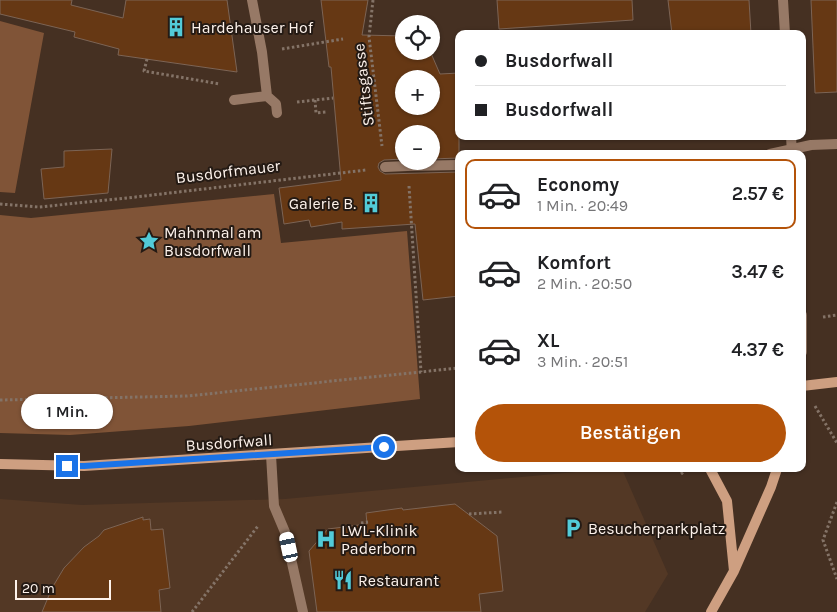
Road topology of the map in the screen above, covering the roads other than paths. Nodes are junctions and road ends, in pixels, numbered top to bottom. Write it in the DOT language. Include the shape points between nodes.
graph roads {
  1 [pos="252,0"];
  2 [pos="783,0"];
  3 [pos="785,30"];
  4 [pos="267,96"];
  5 [pos="234,100"];
  6 [pos="276,109"];
  7 [pos="837,144"];
  8 [pos="797,150"];
  9 [pos="455,165"];
  10 [pos="385,167"];
  11 [pos="837,382"];
  12 [pos="806,386"];
  13 [pos="455,442"];
  14 [pos="271,455"];
  15 [pos="0,464"];
  16 [pos="712,472"];
  17 [pos="776,472"];
  18 [pos="734,571"];
  19 [pos="303,612"];
  20 [pos="711,612"];
  1 -- 4 [label="street"];
  2 -- 3 [label="street"];
  4 -- 5 [label="street"];
  4 -- 6 [label="street"];
  7 -- 8 [label="street" via="811,145"];
  9 -- 10 [label="street"];
  11 -- 12 [label="main road"];
  13 -- 14 [label="main road, Busdorfwall"];
  14 -- 15 [label="main road, Busdorfwall" via="84,466"];
  14 -- 19 [label="street" via="274,506 286,532"];
  16 -- 18 [label="main road" via="727,501"];
  17 -- 18 [label="main road"];
  18 -- 20 [label="main road"];
}
